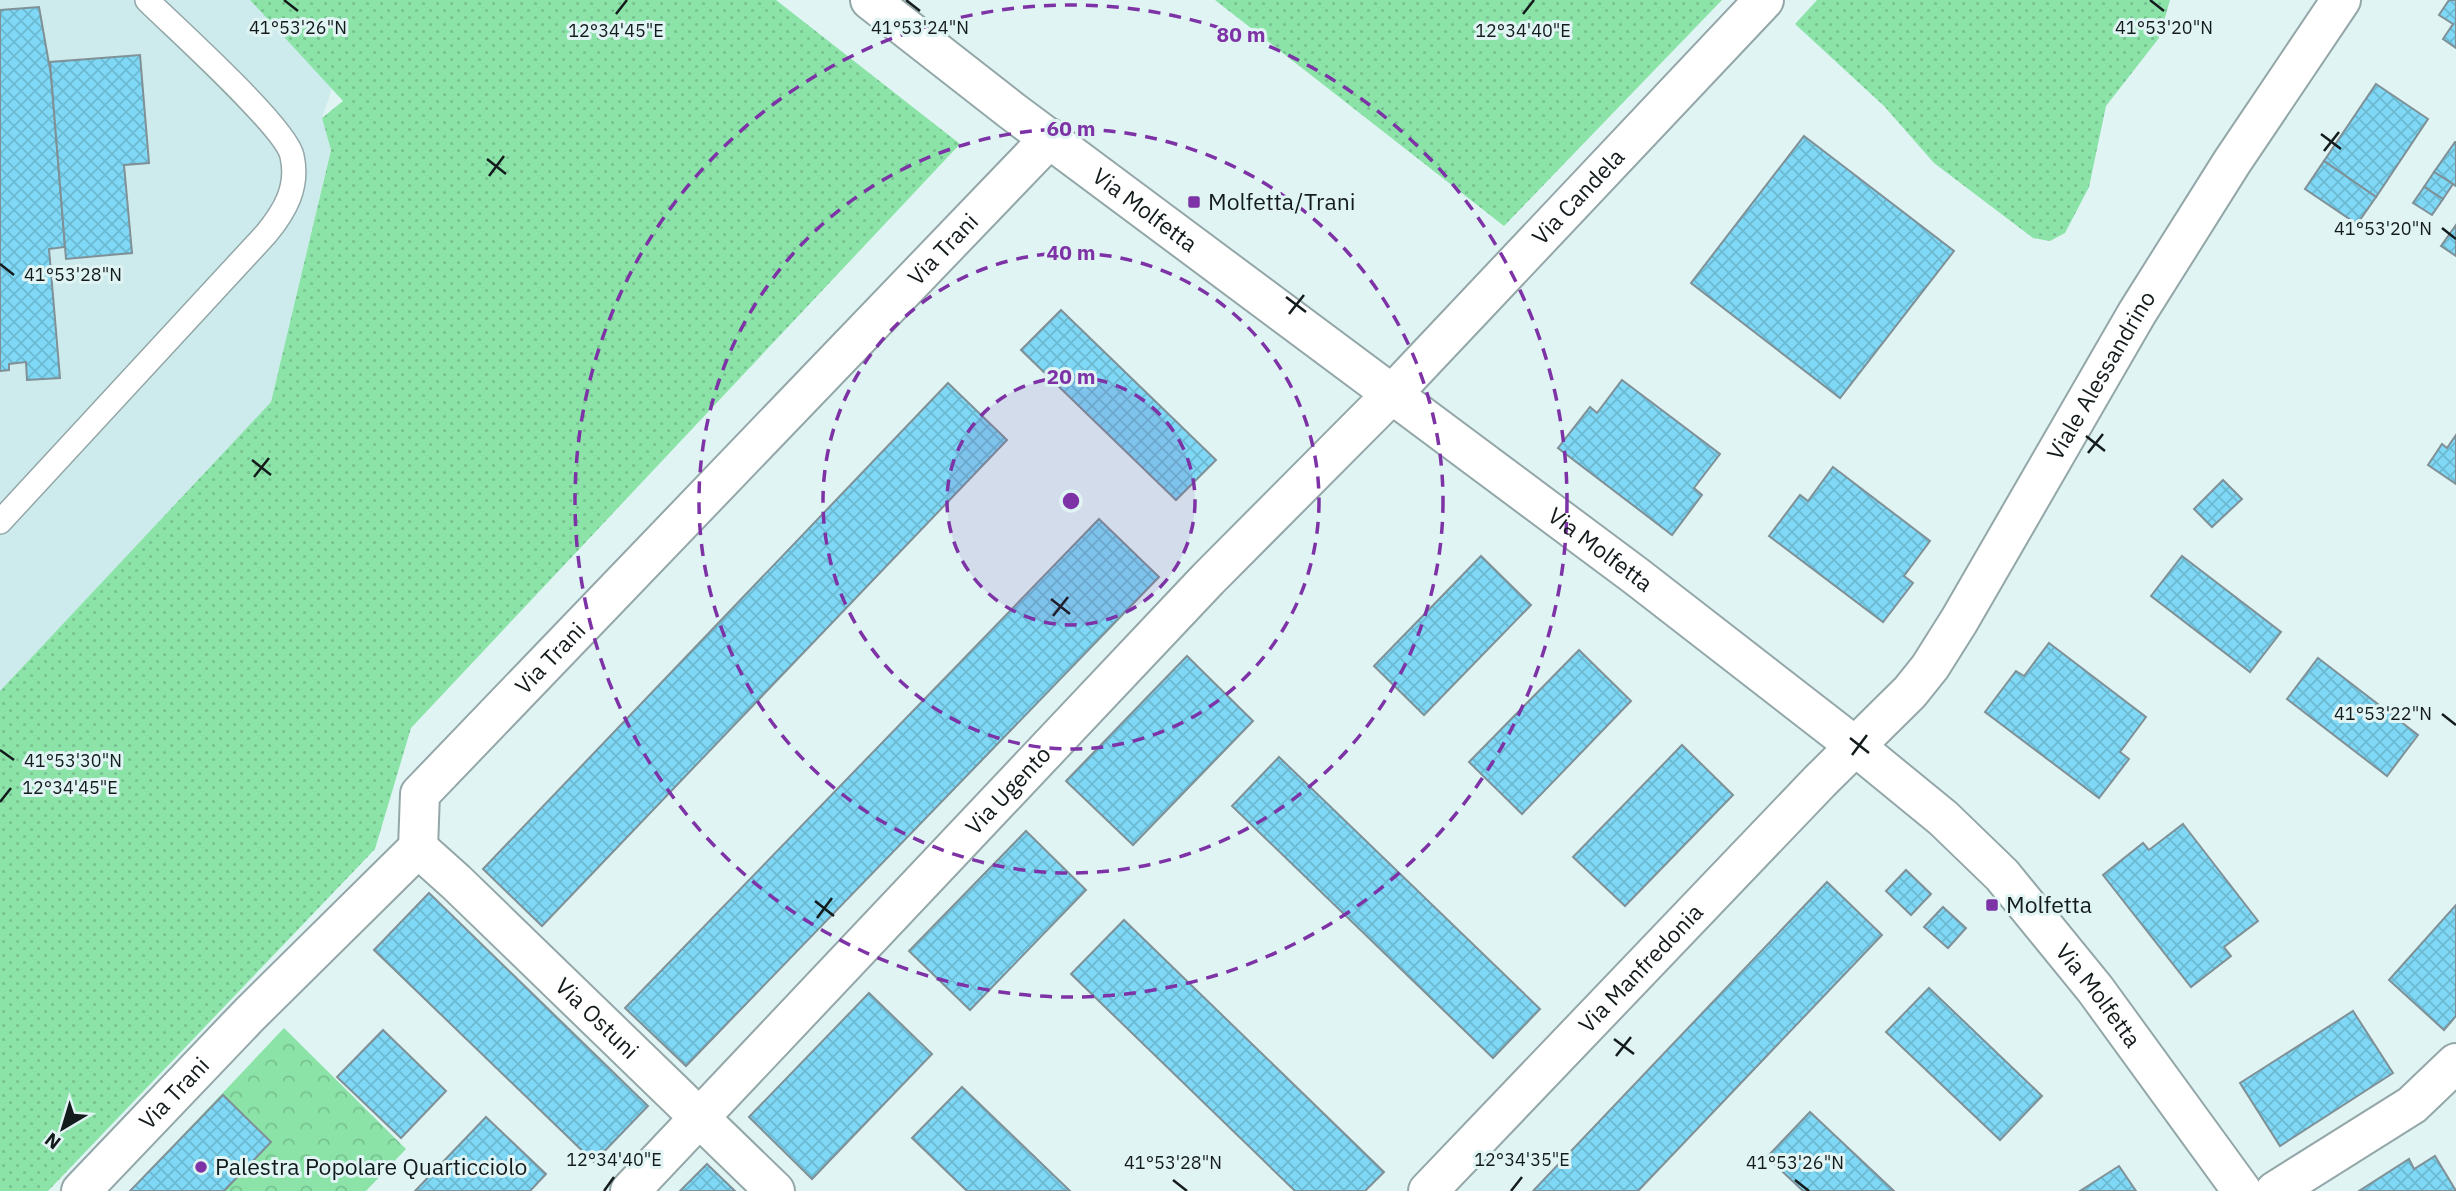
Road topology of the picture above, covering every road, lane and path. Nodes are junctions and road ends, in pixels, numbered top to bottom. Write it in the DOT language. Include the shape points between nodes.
graph roads {
  1 [pos="147,0"];
  2 [pos="870,0"];
  3 [pos="1764,0"];
  4 [pos="2342,0"];
  5 [pos="1050,138"];
  6 [pos="1393,393"];
  7 [pos="0,522"];
  8 [pos="1855,746"];
  9 [pos="418,848"];
  10 [pos="2456,1063"];
  11 [pos="699,1119"];
  12 [pos="81,1191"];
  13 [pos="630,1191"];
  14 [pos="775,1191"];
  15 [pos="1428,1191"];
  16 [pos="2242,1191"];
  17 [pos="2275,1191"];
  1 -- 7 [label="lane" via="288,144 293,166 291,191 286,207 266,234"];
  2 -- 5 [label="street, Via Molfetta"];
  3 -- 6 [label="street, Via Candela"];
  4 -- 8 [label="street, Viale Alessandrino" via="2150,291 1942,649 1910,692"];
  5 -- 6 [label="street, Via Molfetta"];
  5 -- 9 [label="street, Via Trani" via="420,794"];
  6 -- 8 [label="street, Via Molfetta"];
  6 -- 11 [label="street, Via Ugento" via="1208,579"];
  8 -- 15 [label="street, Via Manfredonia"];
  8 -- 16 [label="street, Via Molfetta" via="1933,809 2003,875 2095,989"];
  9 -- 11 [label="street, Via Ostuni"];
  9 -- 12 [label="street, Via Trani" via="249,1015"];
  10 -- 17 [label="street" via="2412,1105"];
  11 -- 13 [label="street, Via Ugento"];
  11 -- 14 [label="street, Via Ostuni"];
}
